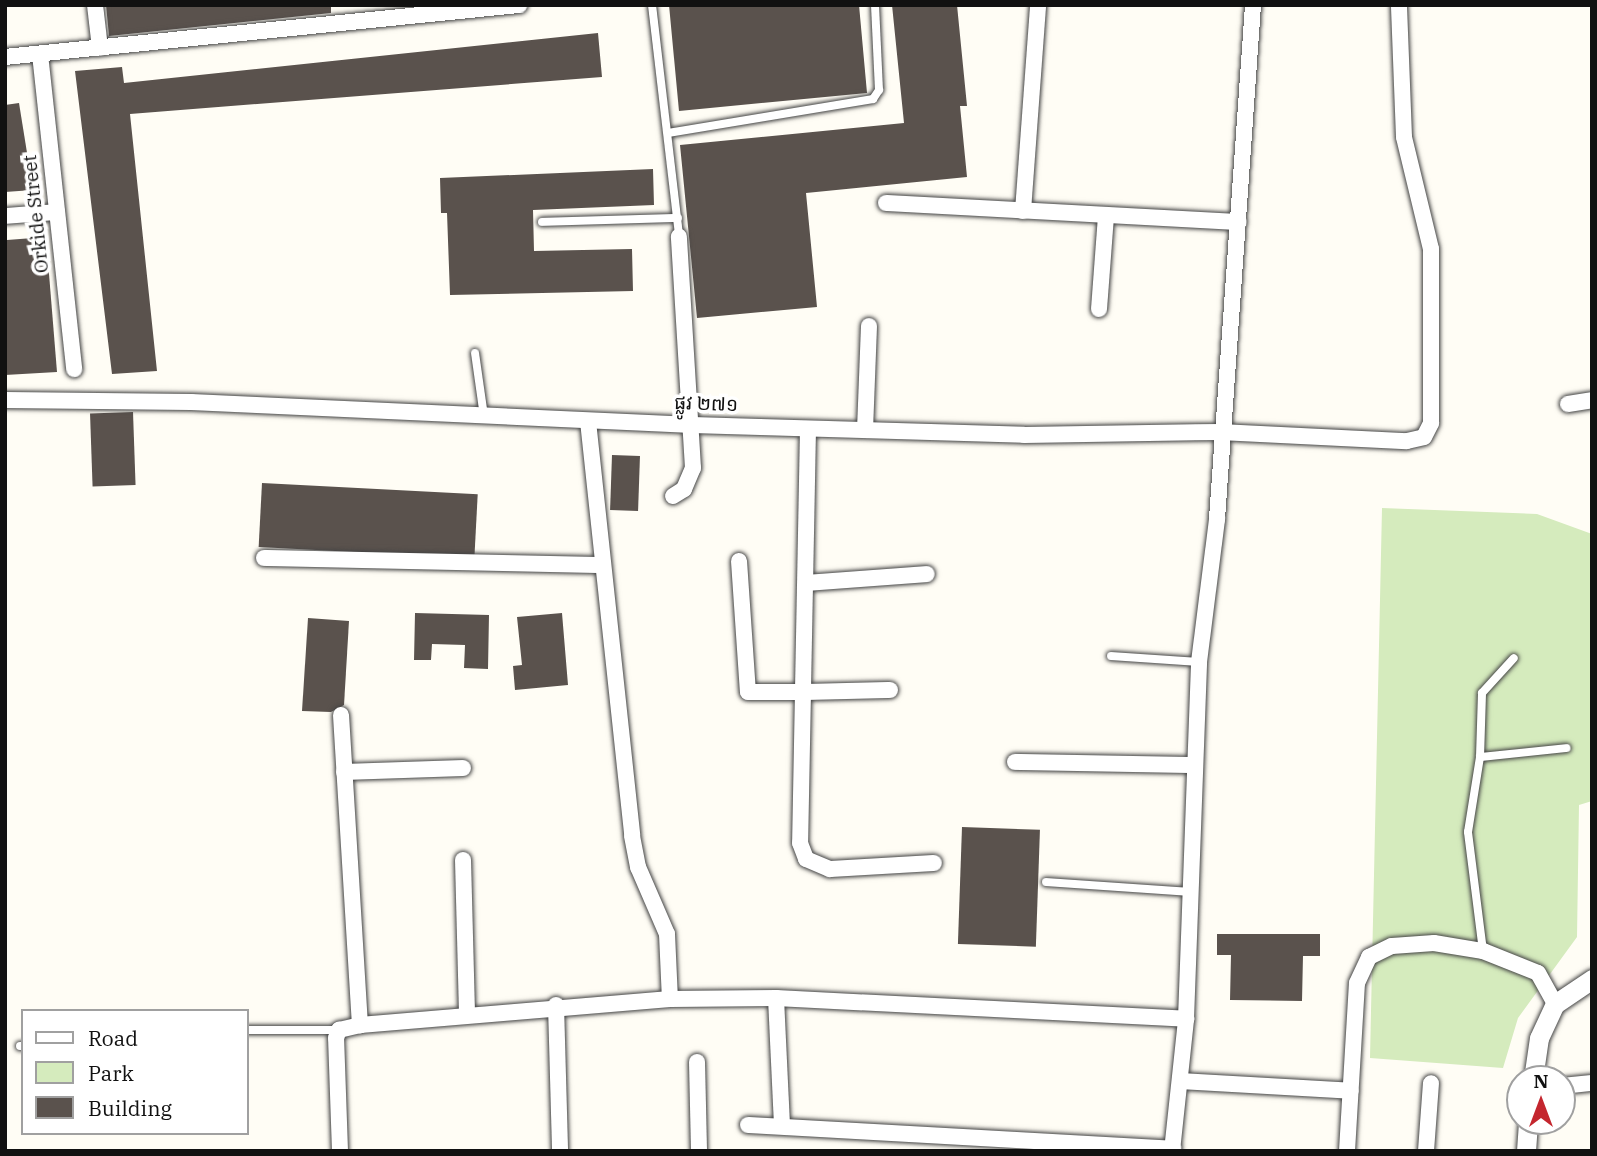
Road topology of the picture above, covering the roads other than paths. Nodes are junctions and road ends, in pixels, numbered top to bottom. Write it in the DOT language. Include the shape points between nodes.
graph roads {
  1 [pos="95,5"];
  2 [pos="519,5"];
  3 [pos="652,5"];
  4 [pos="875,5"];
  5 [pos="1038,5"];
  6 [pos="1253,5"];
  7 [pos="1399,5"];
  8 [pos="100,48"];
  9 [pos="40,54"];
  10 [pos="5,57"];
  11 [pos="668,133"];
  12 [pos="886,203"];
  13 [pos="1023,211"];
  14 [pos="57,212"];
  15 [pos="1106,215"];
  16 [pos="5,216"];
  17 [pos="678,218"];
  18 [pos="542,222"];
  19 [pos="1238,222"];
  20 [pos="679,236"];
  21 [pos="1099,309"];
  22 [pos="869,326"];
  23 [pos="475,353"];
  24 [pos="74,369"];
  25 [pos="5,400"];
  26 [pos="1592,400"];
  27 [pos="1568,404"];
  28 [pos="484,416"];
  29 [pos="588,421"];
  30 [pos="692,425"];
  31 [pos="808,429"];
  32 [pos="865,430"];
  33 [pos="1220,432"];
  34 [pos="673,496"];
  35 [pos="264,558"];
  36 [pos="739,561"];
  37 [pos="601,565"];
  38 [pos="927,574"];
  39 [pos="807,583"];
  40 [pos="1111,656"];
  41 [pos="1514,658"];
  42 [pos="1199,662"];
  43 [pos="890,691"];
  44 [pos="803,692"];
  45 [pos="341,715"];
  46 [pos="1567,748"];
  47 [pos="1480,757"];
  48 [pos="1015,762"];
  49 [pos="1195,765"];
  50 [pos="463,768"];
  51 [pos="344,772"];
  52 [pos="463,860"];
  53 [pos="934,863"];
  54 [pos="1046,882"];
  55 [pos="1191,892"];
  56 [pos="1483,951"];
  57 [pos="1592,979"];
  58 [pos="776,998"];
  59 [pos="670,999"];
  60 [pos="1555,1004"];
  61 [pos="556,1005"];
  62 [pos="467,1014"];
  63 [pos="1186,1019"];
  64 [pos="359,1024"];
  65 [pos="248,1030"];
  66 [pos="339,1030"];
  67 [pos="697,1062"];
  68 [pos="1535,1065"];
  69 [pos="1180,1081"];
  70 [pos="1431,1083"];
  71 [pos="1351,1091"];
  72 [pos="748,1125"];
  73 [pos="782,1126"];
  74 [pos="1172,1150"];
  75 [pos="340,1151"];
  76 [pos="560,1151"];
  77 [pos="699,1151"];
  78 [pos="1347,1151"];
  79 [pos="1426,1151"];
  1 -- 8 [label="street"];
  2 -- 8 [label="street"];
  3 -- 11 [label="lane"];
  4 -- 11 [label="lane" via="879,90 873,99"];
  5 -- 13 [label="street"];
  6 -- 19 [label="street"];
  7 -- 33 [label="street, ផ្លូវ ២៧១" via="1404,137 1430,249 1430,423 1424,438"];
  8 -- 9 [label="street"];
  9 -- 10 [label="street"];
  9 -- 14 [label="street, Orkide Street"];
  11 -- 17 [label="lane"];
  12 -- 13 [label="street"];
  13 -- 15 [label="street"];
  14 -- 16 [label="street"];
  14 -- 24 [label="street, Orkide Street"];
  15 -- 19 [label="street"];
  15 -- 21 [label="street"];
  17 -- 18 [label="lane"];
  17 -- 20 [label="lane"];
  19 -- 33 [label="street"];
  20 -- 30 [label="street"];
  22 -- 32 [label="street"];
  23 -- 28 [label="lane"];
  25 -- 28 [label="street, ផ្លូវ ២៧១" via="191,402"];
  26 -- 27 [label="street"];
  28 -- 29 [label="street, ផ្លូវ ២៧១"];
  29 -- 30 [label="street, ផ្លូវ ២៧១"];
  29 -- 37 [label="street"];
  30 -- 31 [label="street, ផ្លូវ ២៧១"];
  30 -- 34 [label="street" via="693,468 684,489"];
  31 -- 32 [label="street, ផ្លូវ ២៧១"];
  31 -- 39 [label="street"];
  32 -- 33 [label="street, ផ្លូវ ២៧១"];
  33 -- 42 [label="street" via="1217,519"];
  35 -- 37 [label="street"];
  36 -- 44 [label="street" via="748,692"];
  37 -- 59 [label="street" via="632,836 641,876 667,934"];
  38 -- 39 [label="street"];
  39 -- 44 [label="street"];
  40 -- 42 [label="lane"];
  41 -- 47 [label="lane" via="1482,693"];
  42 -- 49 [label="street"];
  43 -- 44 [label="street"];
  44 -- 53 [label="street" via="800,843 806,859 830,869"];
  45 -- 51 [label="street"];
  46 -- 47 [label="lane"];
  47 -- 56 [label="lane" via="1468,832"];
  48 -- 49 [label="street"];
  49 -- 55 [label="street"];
  50 -- 51 [label="street"];
  51 -- 64 [label="street"];
  52 -- 62 [label="street"];
  54 -- 55 [label="lane"];
  55 -- 63 [label="street"];
  56 -- 60 [label="street" via="1538,972"];
  56 -- 71 [label="street" via="1434,943 1392,946 1368,957 1357,983"];
  57 -- 60 [label="street"];
  58 -- 59 [label="street"];
  58 -- 63 [label="street"];
  58 -- 73 [label="street"];
  59 -- 61 [label="street"];
  60 -- 68 [label="street" via="1539,1038"];
  61 -- 62 [label="street"];
  61 -- 76 [label="street"];
  62 -- 64 [label="street"];
  63 -- 69 [label="street"];
  64 -- 66 [label="street"];
  65 -- 66 [label="lane"];
  66 -- 75 [label="street"];
  67 -- 77 [label="street"];
  69 -- 71 [label="street"];
  69 -- 74 [label="street"];
  70 -- 79 [label="street"];
  71 -- 78 [label="street"];
  72 -- 73 [label="street"];
  73 -- 74 [label="street"];
}
